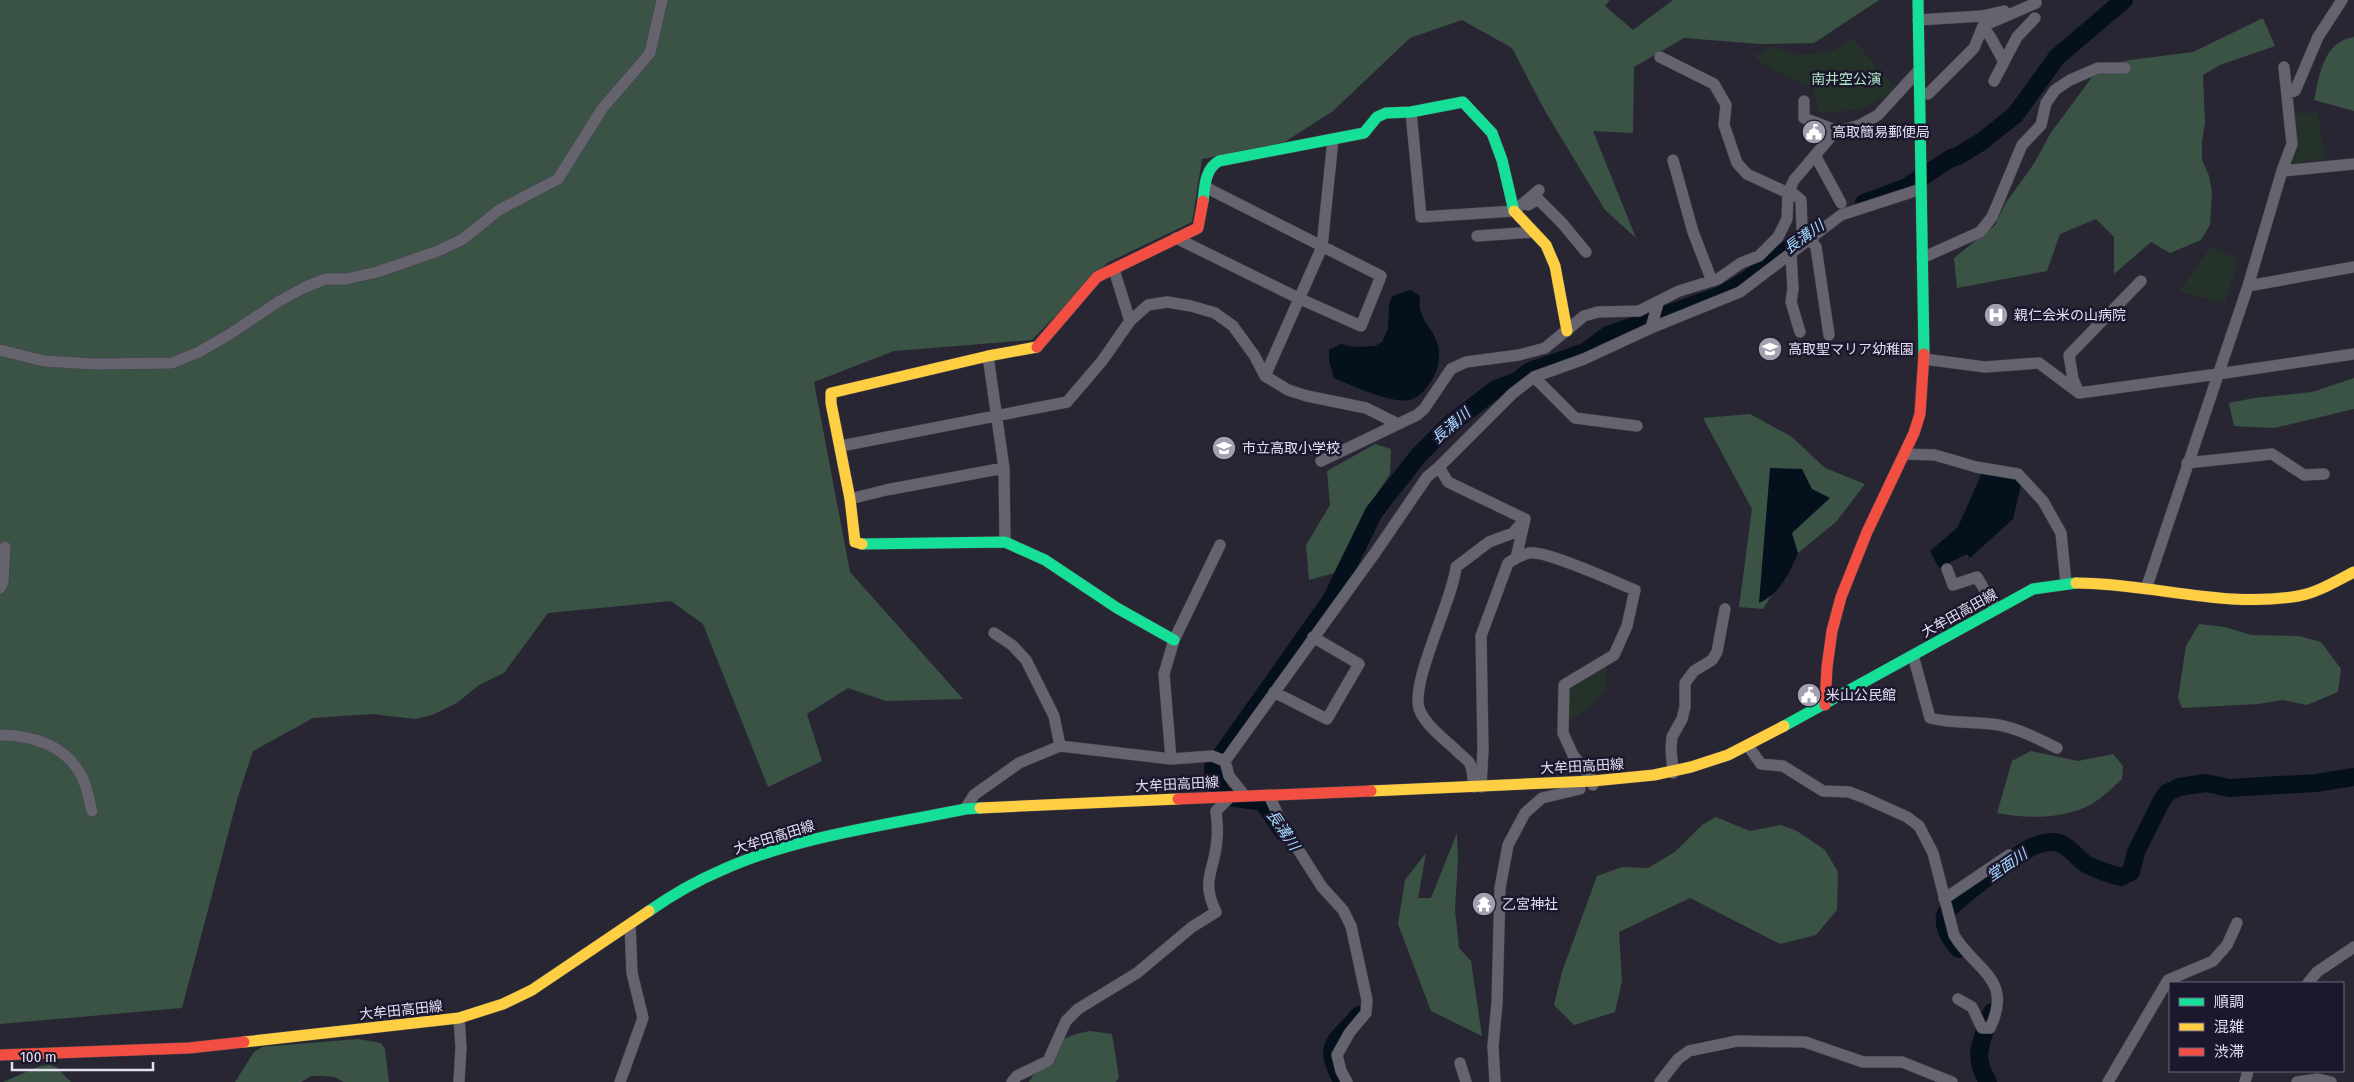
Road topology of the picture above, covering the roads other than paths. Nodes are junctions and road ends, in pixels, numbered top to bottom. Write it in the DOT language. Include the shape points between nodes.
graph roads {
  1 [pos="662,0"];
  2 [pos="1918,0"];
  3 [pos="2342,0"];
  4 [pos="2039,1"];
  5 [pos="2035,18"];
  6 [pos="1918,20"];
  7 [pos="1982,26"];
  8 [pos="1660,57"];
  9 [pos="2003,60"];
  10 [pos="2284,67"];
  11 [pos="2125,68"];
  12 [pos="1919,70"];
  13 [pos="1994,82"];
  14 [pos="2287,93"];
  15 [pos="1928,94"];
  16 [pos="1804,101"];
  17 [pos="1411,112"];
  18 [pos="1834,133"];
  19 [pos="1333,139"];
  20 [pos="1815,155"];
  21 [pos="1673,160"];
  22 [pos="2354,164"];
  23 [pos="2282,171"];
  24 [pos="1205,187"];
  25 [pos="1921,189"];
  26 [pos="1539,190"];
  27 [pos="1789,191"];
  28 [pos="1840,203"];
  29 [pos="1515,212"];
  30 [pos="1534,232"];
  31 [pos="1477,236"];
  32 [pos="1176,238"];
  33 [pos="1811,240"];
  34 [pos="1322,247"];
  35 [pos="1586,252"];
  36 [pos="1791,254"];
  37 [pos="1922,258"];
  38 [pos="2354,267"];
  39 [pos="1114,270"];
  40 [pos="1712,281"];
  41 [pos="2142,281"];
  42 [pos="2248,286"];
  43 [pos="1298,298"];
  44 [pos="1658,303"];
  45 [pos="1130,321"];
  46 [pos="1651,328"];
  47 [pos="1566,330"];
  48 [pos="1800,332"];
  49 [pos="1829,335"];
  50 [pos="0,350"];
  51 [pos="2354,354"];
  52 [pos="988,356"];
  53 [pos="1924,359"];
  54 [pos="2218,374"];
  55 [pos="1266,376"];
  56 [pos="1534,377"];
  57 [pos="2079,392"];
  58 [pos="996,416"];
  59 [pos="1398,424"];
  60 [pos="1637,426"];
  61 [pos="841,446"];
  62 [pos="1905,454"];
  63 [pos="1321,461"];
  64 [pos="2187,463"];
  65 [pos="1439,467"];
  66 [pos="1004,468"];
  67 [pos="2324,474"];
  68 [pos="850,499"];
  69 [pos="1525,519"];
  70 [pos="1005,542"];
  71 [pos="1220,546"];
  72 [pos="5,547"];
  73 [pos="1516,558"];
  74 [pos="1947,569"];
  75 [pos="2354,572"];
  76 [pos="2066,583"];
  77 [pos="0,588"];
  78 [pos="2146,589"];
  79 [pos="1726,609"];
  80 [pos="1996,609"];
  81 [pos="994,633"];
  82 [pos="1313,637"];
  83 [pos="1174,640"];
  84 [pos="1913,655"];
  85 [pos="1274,692"];
  86 [pos="1826,705"];
  87 [pos="0,735"];
  88 [pos="1060,746"];
  89 [pos="1748,746"];
  90 [pos="2057,748"];
  91 [pos="1171,759"];
  92 [pos="1225,761"];
  93 [pos="1673,773"];
  94 [pos="1593,782"];
  95 [pos="1477,787"];
  96 [pos="1269,795"];
  97 [pos="1232,796"];
  98 [pos="1245,796"];
  99 [pos="965,809"];
  100 [pos="92,811"];
  101 [pos="2009,855"];
  102 [pos="1944,899"];
  103 [pos="2237,922"];
  104 [pos="630,924"];
  105 [pos="2354,947"];
  106 [pos="2309,982"];
  107 [pos="1958,998"];
  108 [pos="459,1018"];
  109 [pos="0,1055"];
  110 [pos="1460,1063"];
  111 [pos="460,1082"];
  112 [pos="620,1082"];
  113 [pos="1012,1082"];
  114 [pos="1347,1082"];
  115 [pos="1466,1082"];
  116 [pos="1495,1082"];
  117 [pos="1660,1082"];
  118 [pos="1952,1082"];
  119 [pos="2108,1082"];
  120 [pos="2297,1082"];
  121 [pos="2331,1082"];
  1 -- 50 [label="street" via="650,53 602,109 558,178 499,210 463,239 377,272 346,279 326,279 304,287 222,339 172,363 44,361"];
  2 -- 6 [label="main road"];
  3 -- 14 [label="street" via="2318,36 2295,91"];
  4 -- 6 [label="street" via="1982,16"];
  4 -- 7 [label="street"];
  5 -- 9 [label="street" via="2017,37"];
  6 -- 12 [label="main road"];
  7 -- 9 [label="street"];
  7 -- 15 [label="street" via="1974,48"];
  8 -- 27 [label="street" via="1714,84 1726,105 1724,125 1737,163 1747,174"];
  9 -- 13 [label="street"];
  10 -- 14 [label="street"];
  11 -- 37 [label="street" via="2098,68 2055,90 2046,102 2042,125 2022,145 1992,218 1980,232"];
  12 -- 18 [label="street" via="1878,115"];
  12 -- 25 [label="main road"];
  14 -- 23 [label="street" via="2292,144"];
  16 -- 18 [label="street" via="1804,118 1830,128"];
  17 -- 19 [label="main road" via="1386,113 1377,117 1364,133"];
  17 -- 29 [label="main road" via="1463,102 1492,134"];
  17 -- 29 [label="street" via="1421,216"];
  18 -- 20 [label="street"];
  19 -- 24 [label="main road" via="1219,162 1212,165"];
  19 -- 34 [label="street"];
  20 -- 27 [label="street"];
  20 -- 28 [label="street"];
  21 -- 40 [label="street" via="1693,232"];
  22 -- 23 [label="street"];
  23 -- 42 [label="street"];
  24 -- 32 [label="main road" via="1198,228"];
  24 -- 34 [label="street"];
  25 -- 33 [label="street" via="1842,215"];
  25 -- 37 [label="main road"];
  26 -- 29 [label="street"];
  27 -- 33 [label="street" via="1801,200 1802,228"];
  27 -- 40 [label="street" via="1787,219 1774,242 1759,256"];
  29 -- 30 [label="main road"];
  29 -- 35 [label="street" via="1538,199"];
  30 -- 31 [label="street"];
  30 -- 47 [label="main road" via="1546,245 1555,266"];
  32 -- 39 [label="main road"];
  32 -- 43 [label="street"];
  33 -- 36 [label="street"];
  33 -- 49 [label="street" via="1816,247"];
  34 -- 43 [label="street"];
  34 -- 43 [label="street" via="1381,276 1361,326"];
  36 -- 46 [label="street" via="1740,292"];
  36 -- 48 [label="street" via="1791,302"];
  37 -- 53 [label="main road"];
  38 -- 42 [label="street"];
  39 -- 45 [label="street"];
  39 -- 52 [label="main road" via="1097,277 1036,348"];
  40 -- 44 [label="street"];
  41 -- 57 [label="street" via="2070,355 2073,379"];
  42 -- 54 [label="street"];
  43 -- 55 [label="street"];
  44 -- 46 [label="street"];
  44 -- 47 [label="street" via="1639,311 1598,312 1584,316"];
  45 -- 55 [label="street" via="1148,305 1167,302 1215,313 1233,326"];
  45 -- 58 [label="street" via="1067,402"];
  46 -- 56 [label="street" via="1584,359"];
  47 -- 59 [label="street" via="1545,348 1519,356 1466,362 1451,369 1424,409"];
  51 -- 54 [label="street"];
  52 -- 58 [label="street"];
  52 -- 61 [label="main road" via="831,393"];
  53 -- 57 [label="street" via="1985,367 2039,363"];
  53 -- 62 [label="main road" via="1920,414"];
  54 -- 57 [label="street"];
  54 -- 64 [label="street"];
  55 -- 59 [label="street" via="1288,390 1366,408"];
  56 -- 60 [label="street" via="1575,418"];
  56 -- 65 [label="street" via="1512,394"];
  58 -- 61 [label="street"];
  58 -- 66 [label="street"];
  59 -- 63 [label="street"];
  61 -- 68 [label="main road"];
  62 -- 76 [label="street" via="1935,455 2018,474 2043,501 2061,533"];
  62 -- 86 [label="main road" via="1840,595 1827,668"];
  64 -- 67 [label="street" via="2272,454 2304,474"];
  64 -- 78 [label="street"];
  65 -- 69 [label="street" via="1448,482"];
  65 -- 82 [label="street" via="1427,477"];
  66 -- 68 [label="street"];
  66 -- 70 [label="street"];
  68 -- 70 [label="main road" via="855,542 867,545"];
  69 -- 73 [label="street"];
  69 -- 95 [label="street" via="1513,533 1489,542 1456,567 1455,579 1429,648 1417,698 1419,710 1430,725 1470,764"];
  70 -- 83 [label="main road" via="1045,560 1117,608"];
  71 -- 83 [label="street"];
  72 -- 77 [label="street"];
  73 -- 94 [label="street" via="1531,553 1559,559 1635,590 1627,626 1614,655 1564,685 1563,733 1573,755"];
  73 -- 95 [label="street" via="1508,563 1480,636 1483,750"];
  74 -- 80 [label="street" via="1953,584 1977,577"];
  75 -- 78 [label="main road, 大牟田高田線" via="2322,588 2279,599 2254,600"];
  76 -- 78 [label="main road, 大牟田高田線"];
  76 -- 80 [label="main road, 大牟田高田線" via="2033,589"];
  79 -- 93 [label="street" via="1718,652 1712,660 1694,671 1685,683 1685,707 1672,737"];
  80 -- 84 [label="main road, 大牟田高田線"];
  81 -- 88 [label="street" via="1026,660 1054,716"];
  82 -- 85 [label="street"];
  82 -- 85 [label="street" via="1359,664 1327,719"];
  83 -- 91 [label="street" via="1164,674"];
  84 -- 86 [label="main road, 大牟田高田線"];
  84 -- 90 [label="street" via="1930,718 1998,725 2021,731"];
  85 -- 92 [label="street"];
  86 -- 89 [label="main road, 大牟田高田線"];
  87 -- 100 [label="street" via="41,741 72,759 83,778"];
  88 -- 91 [label="street"];
  88 -- 99 [label="street" via="1019,763 974,795"];
  89 -- 93 [label="main road, 大牟田高田線"];
  89 -- 102 [label="street" via="1761,764 1783,766 1823,791 1849,792 1907,817 1918,826 1933,853"];
  91 -- 92 [label="street" via="1212,756"];
  92 -- 98 [label="street" via="1229,776"];
  93 -- 94 [label="main road, 大牟田高田線"];
  94 -- 95 [label="main road, 大牟田高田線"];
  94 -- 116 [label="street" via="1593,787 1542,798 1525,813 1508,845 1500,888 1493,1046"];
  95 -- 96 [label="main road, 大牟田高田線"];
  96 -- 98 [label="main road, 大牟田高田線"];
  96 -- 114 [label="street" via="1282,824 1351,926 1367,1000 1366,1013 1337,1054"];
  97 -- 98 [label="main road, 大牟田高田線"];
  97 -- 99 [label="main road, 大牟田高田線"];
  97 -- 113 [label="street" via="1216,811 1217,839 1208,885 1208,896 1216,912 1192,927 1137,973 1078,1009 1066,1021 1048,1061 1017,1076"];
  99 -- 104 [label="main road, 大牟田高田線" via="821,838 741,862 682,889"];
  101 -- 102 [label="street"];
  102 -- 107 [label="street" via="1960,946 1978,962 1997,990 1998,1004 1990,1028 1982,1028 1972,1007"];
  103 -- 119 [label="street" via="2227,945 2213,961 2168,980"];
  104 -- 108 [label="main road, 大牟田高田線" via="532,990 503,1004"];
  104 -- 112 [label="street" via="632,973 643,1018"];
  105 -- 106 [label="street" via="2317,972"];
  108 -- 109 [label="main road, 大牟田高田線" via="189,1048"];
  108 -- 111 [label="street"];
  110 -- 115 [label="street"];
  117 -- 118 [label="street" via="1689,1051 1737,1041 1805,1042 1863,1062 1902,1062"];
  120 -- 121 [label="street" via="2318,1079"];
}
